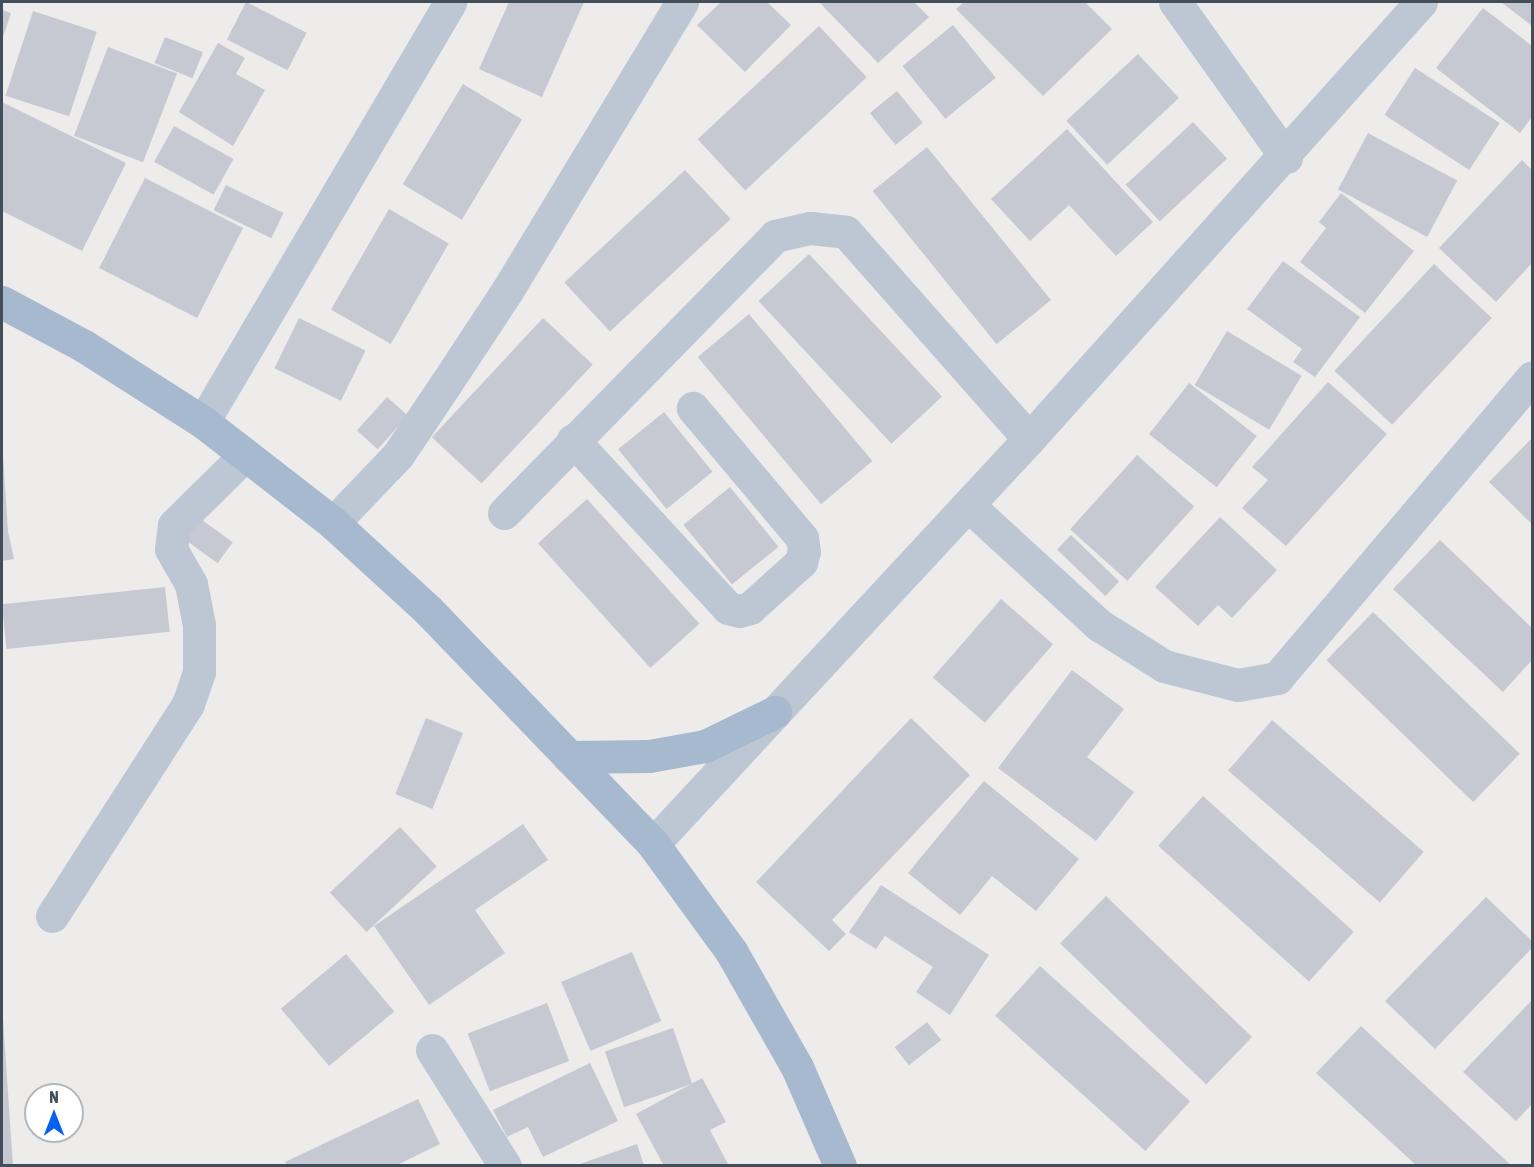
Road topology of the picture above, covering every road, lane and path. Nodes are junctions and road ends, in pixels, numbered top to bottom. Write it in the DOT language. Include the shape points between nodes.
graph roads {
  1 [pos="450,2"];
  2 [pos="682,2"];
  3 [pos="1175,2"];
  4 [pos="1421,2"];
  5 [pos="1286,156"];
  6 [pos="2,302"];
  7 [pos="1533,378"];
  8 [pos="693,408"];
  9 [pos="203,422"];
  10 [pos="1029,439"];
  11 [pos="573,440"];
  12 [pos="245,455"];
  13 [pos="968,506"];
  14 [pos="504,513"];
  15 [pos="333,523"];
  16 [pos="775,712"];
  17 [pos="569,757"];
  18 [pos="653,844"];
  19 [pos="52,916"];
  20 [pos="432,1050"];
  21 [pos="505,1166"];
  22 [pos="840,1166"];
  1 -- 9 [label="street"];
  2 -- 15 [label="street" via="452,375 398,455"];
  3 -- 5 [label="street"];
  4 -- 5 [label="street"];
  5 -- 10 [label="street"];
  6 -- 9 [label="main road" via="84,346"];
  7 -- 13 [label="street" via="1277,678 1238,685 1164,666 1099,625"];
  8 -- 11 [label="street" via="802,538 801,562 750,608 739,611 728,608"];
  9 -- 12 [label="main road"];
  10 -- 11 [label="street" via="846,232 810,228 775,236"];
  10 -- 13 [label="street"];
  11 -- 14 [label="street"];
  12 -- 15 [label="main road"];
  12 -- 19 [label="street" via="174,525 171,549 190,584 199,625 199,672 188,704"];
  13 -- 16 [label="street"];
  15 -- 17 [label="main road" via="428,610"];
  16 -- 17 [label="main road" via="705,746 649,756"];
  16 -- 18 [label="street"];
  17 -- 18 [label="main road"];
  18 -- 22 [label="main road" via="731,951 797,1067"];
  20 -- 21 [label="street"];
}
